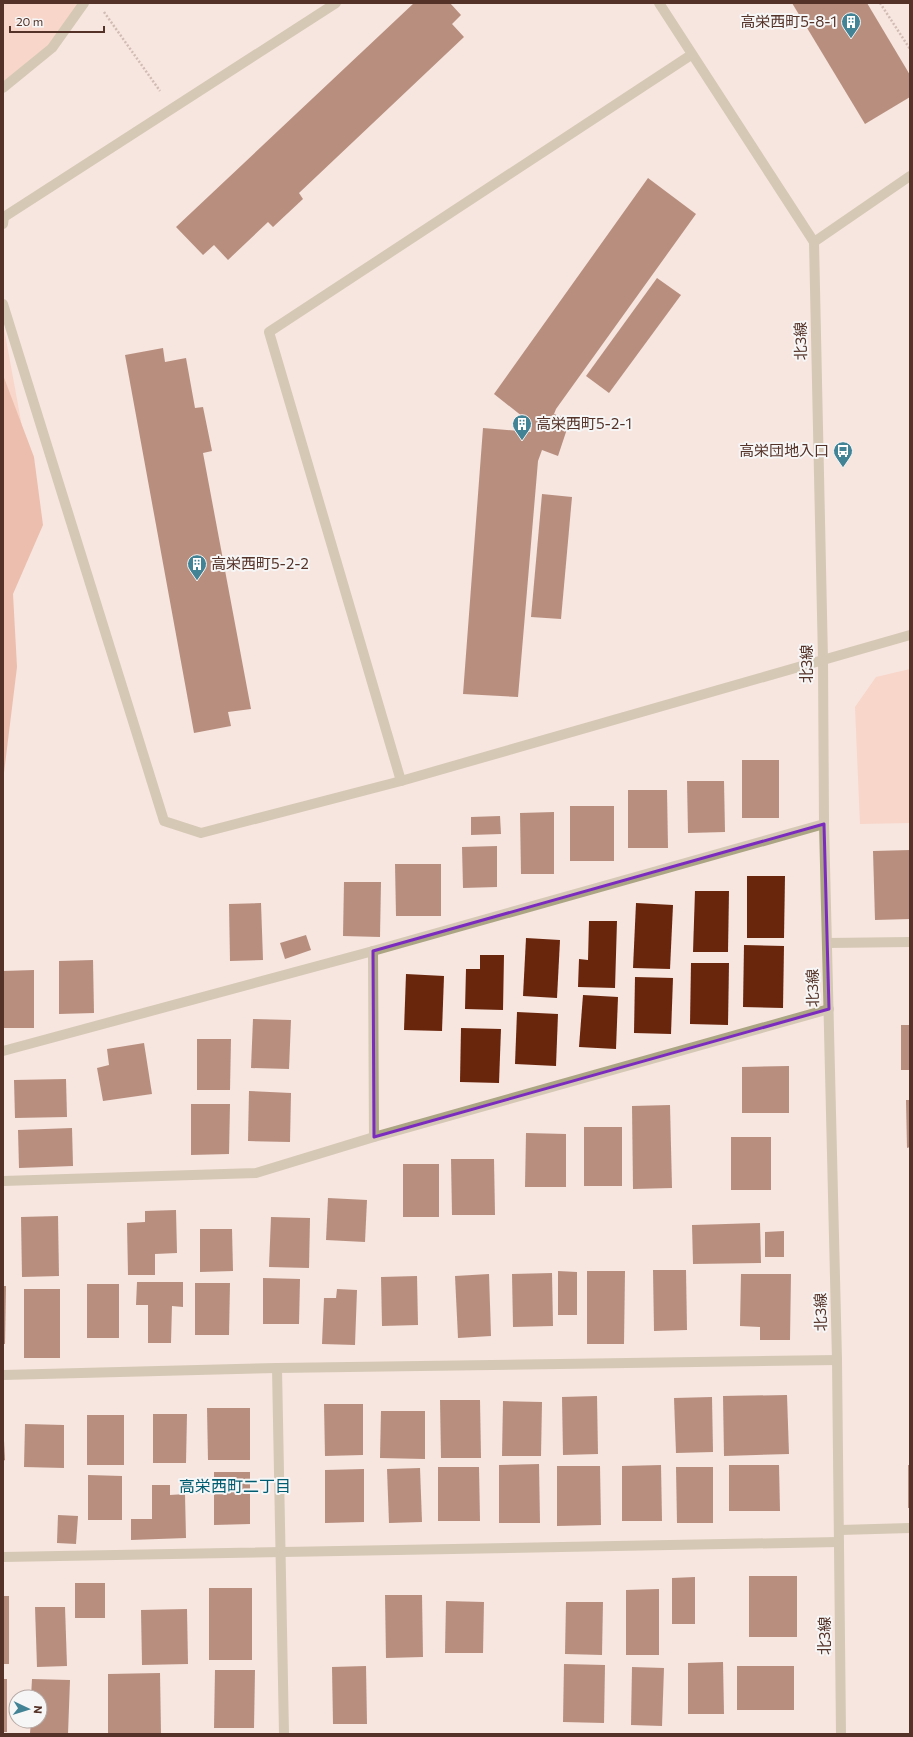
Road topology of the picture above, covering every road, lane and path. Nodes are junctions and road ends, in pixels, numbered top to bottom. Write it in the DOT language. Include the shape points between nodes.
graph roads {
  1 [pos="84,3"];
  2 [pos="336,3"];
  3 [pos="659,3"];
  4 [pos="880,3"];
  5 [pos="102,9"];
  6 [pos="910,49"];
  7 [pos="691,55"];
  8 [pos="3,88"];
  9 [pos="173,110"];
  10 [pos="910,176"];
  11 [pos="3,224"];
  12 [pos="814,242"];
  13 [pos="3,304"];
  14 [pos="910,635"];
  15 [pos="823,660"];
  16 [pos="401,781"];
  17 [pos="824,824"];
  18 [pos="910,942"];
  19 [pos="827,943"];
  20 [pos="373,951"];
  21 [pos="829,1009"];
  22 [pos="3,1051"];
  23 [pos="374,1137"];
  24 [pos="3,1181"];
  25 [pos="837,1360"];
  26 [pos="277,1368"];
  27 [pos="3,1375"];
  28 [pos="910,1528"];
  29 [pos="840,1530"];
  30 [pos="839,1542"];
  31 [pos="280,1551"];
  32 [pos="3,1557"];
  33 [pos="284,1734"];
  34 [pos="840,1734"];
  1 -- 8 [label="street" via="52,48"];
  2 -- 9 [label="street"];
  3 -- 7 [label="street"];
  4 -- 6 [label="path"];
  5 -- 9 [label="path"];
  7 -- 12 [label="street"];
  7 -- 16 [label="street" via="269,332"];
  9 -- 11 [label="street" via="4,217"];
  10 -- 12 [label="street"];
  12 -- 15 [label="street, 北3線"];
  13 -- 16 [label="street" via="164,821 201,833"];
  14 -- 15 [label="street"];
  15 -- 16 [label="street"];
  15 -- 17 [label="street, 北3線"];
  17 -- 19 [label="street, 北3線"];
  17 -- 20 [label="street"];
  18 -- 19 [label="street"];
  19 -- 21 [label="street, 北3線"];
  20 -- 22 [label="street"];
  20 -- 23 [label="street"];
  21 -- 23 [label="street"];
  21 -- 25 [label="street, 北3線"];
  23 -- 24 [label="street" via="256,1173"];
  25 -- 26 [label="street"];
  25 -- 29 [label="street, 北3線"];
  26 -- 27 [label="street"];
  26 -- 31 [label="street"];
  28 -- 29 [label="street"];
  29 -- 30 [label="street, 北3線"];
  30 -- 31 [label="street"];
  30 -- 34 [label="street, 北3線"];
  31 -- 32 [label="street"];
  31 -- 33 [label="street"];
}
